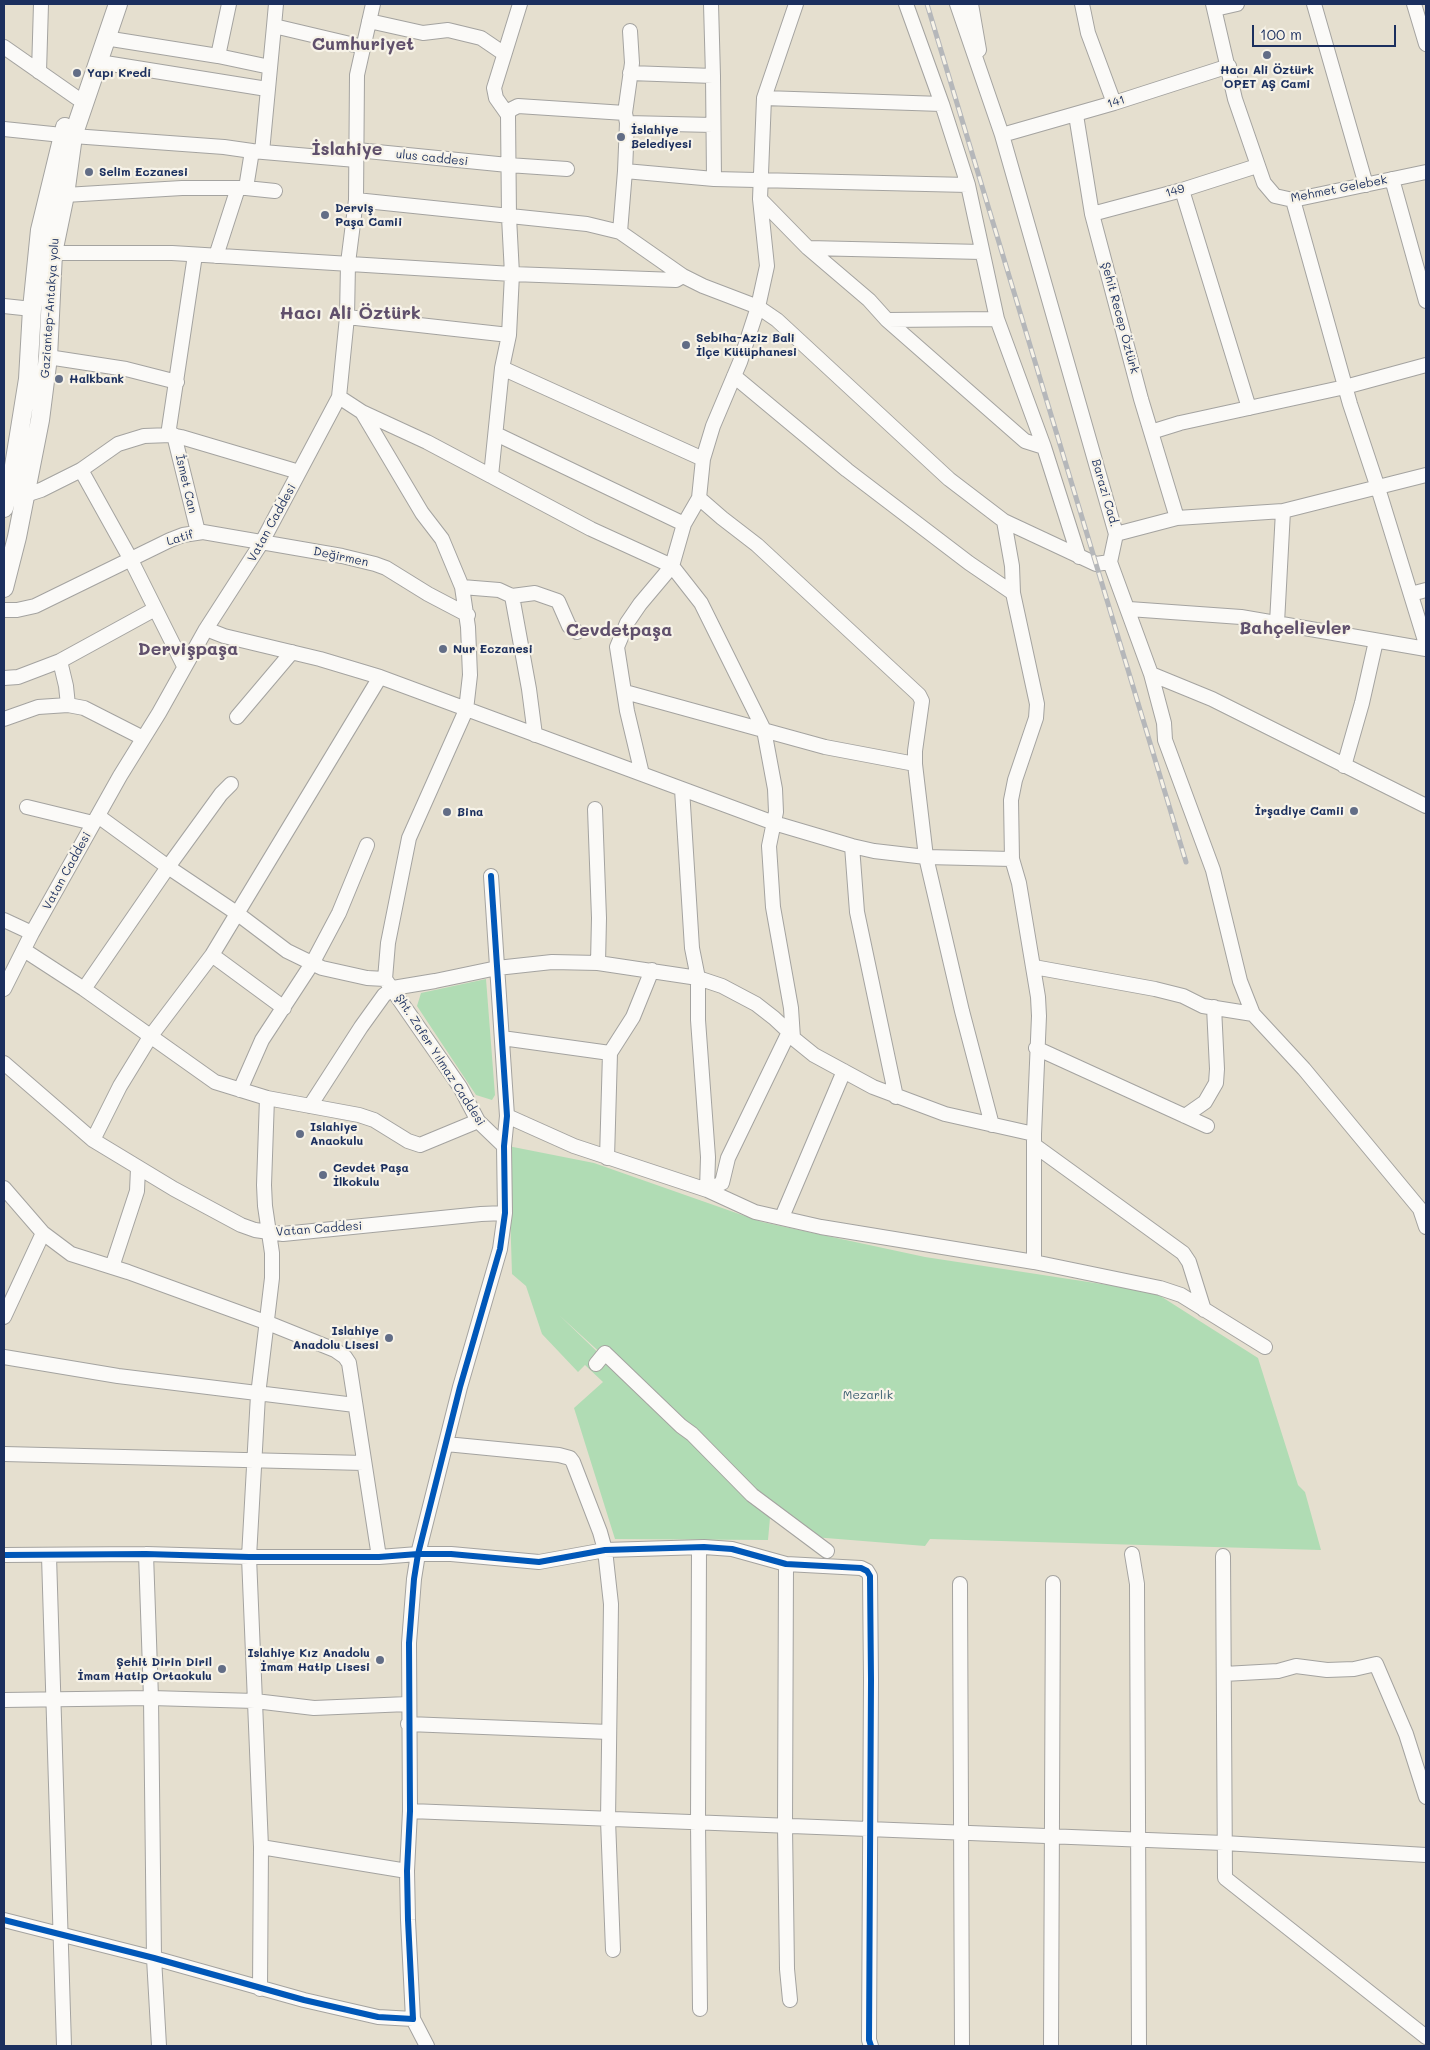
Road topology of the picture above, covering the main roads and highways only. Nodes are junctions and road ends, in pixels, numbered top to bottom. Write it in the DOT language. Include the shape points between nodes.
graph roads {
  1 [pos="107,4"];
  2 [pos="118,4"];
  3 [pos="68,135"];
  4 [pos="4,504"];
  5 [pos="4,588"];
  1 -- 3 [label="main road, Gaziantep-Antakya yolu"];
  2 -- 3 [label="main road, Gaziantep-Antakya yolu" via="99,62"];
  3 -- 4 [label="main road, Gaziantep-Antakya yolu" via="40,230 23,422"];
  3 -- 5 [label="main road, Gaziantep-Antakya yolu" via="65,195 53,253 48,357 40,420"];
}
